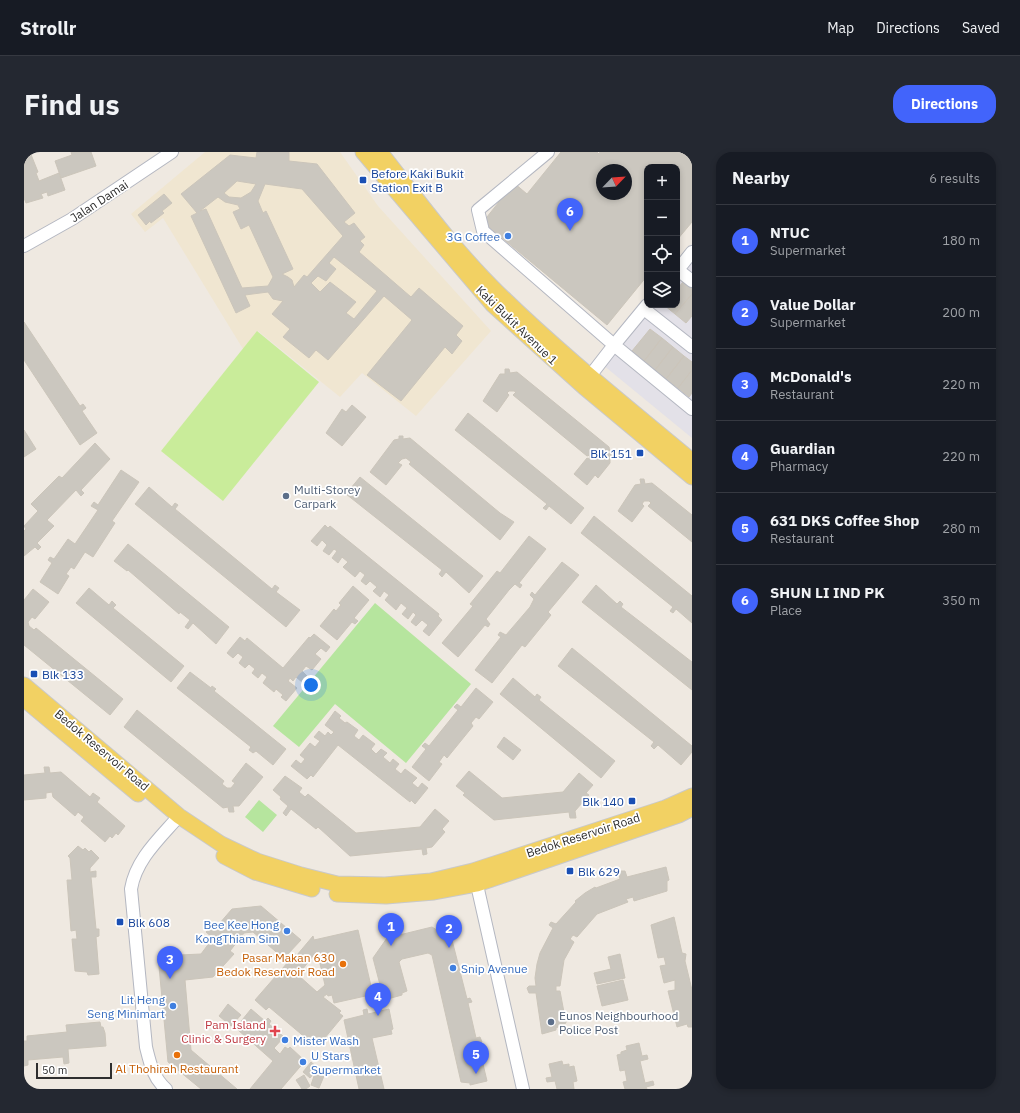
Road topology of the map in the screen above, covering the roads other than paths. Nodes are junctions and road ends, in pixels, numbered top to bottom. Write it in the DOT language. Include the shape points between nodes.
graph roads {
  1 [pos="172,152"];
  2 [pos="363,152"];
  3 [pos="380,152"];
  4 [pos="548,152"];
  5 [pos="24,246"];
  6 [pos="692,252"];
  7 [pos="680,267"];
  8 [pos="680,272"];
  9 [pos="692,281"];
  10 [pos="645,308"];
  11 [pos="647,308"];
  12 [pos="614,345"];
  13 [pos="692,348"];
  14 [pos="590,376"];
  15 [pos="692,409"];
  16 [pos="692,461"];
  17 [pos="692,477"];
  18 [pos="24,685"];
  19 [pos="24,699"];
  20 [pos="97,752"];
  21 [pos="692,796"];
  22 [pos="692,808"];
  23 [pos="176,819"];
  24 [pos="475,878"];
  25 [pos="166,1089"];
  26 [pos="523,1089"];
  1 -- 5 [label="street, Jalan Damai" via="72,219"];
  2 -- 17 [label="main road, Kaki Bukit Avenue 1" via="493,305 584,387"];
  3 -- 14 [label="main road, Kaki Bukit Avenue 1" via="458,250 496,291"];
  4 -- 12 [label="street" via="478,210 483,231"];
  6 -- 7 [label="street"];
  8 -- 9 [label="street"];
  10 -- 12 [label="street"];
  11 -- 13 [label="street"];
  12 -- 14 [label="street"];
  12 -- 15 [label="street"];
  14 -- 16 [label="main road, Kaki Bukit Avenue 1"];
  18 -- 20 [label="main road, Bedok Reservoir Road"];
  19 -- 20 [label="main road, Bedok Reservoir Road"];
  20 -- 23 [label="main road, Bedok Reservoir Road"];
  21 -- 24 [label="main road, Bedok Reservoir Road"];
  22 -- 24 [label="main road, Bedok Reservoir Road" via="679,815"];
  23 -- 24 [label="main road, Bedok Reservoir Road" via="216,852 255,872 336,894 386,896 434,892"];
  23 -- 25 [label="street" via="144,856 133,878 131,889 146,1047 159,1083"];
  24 -- 26 [label="street"];
}
